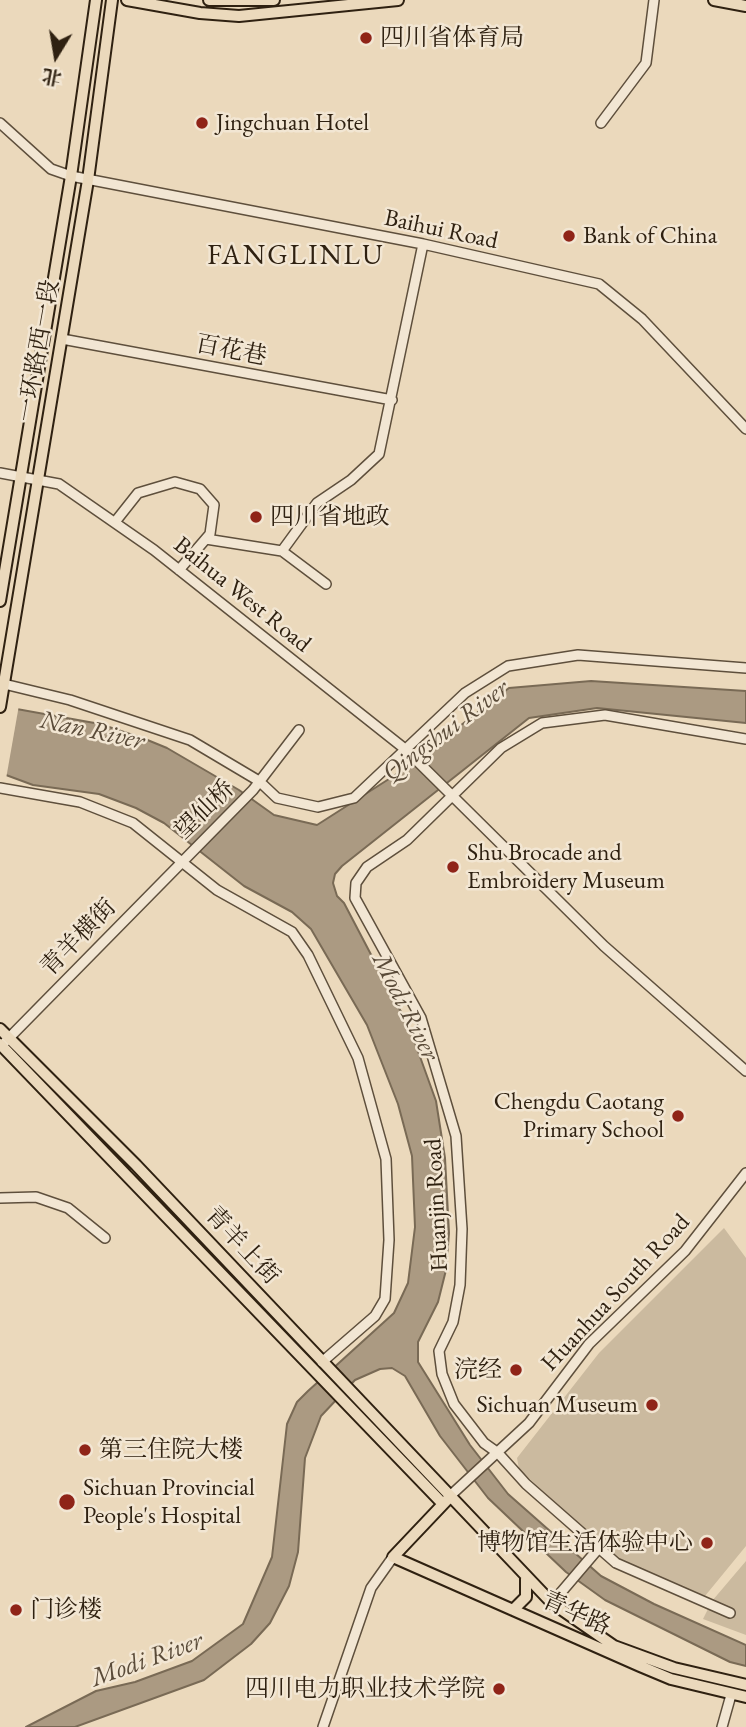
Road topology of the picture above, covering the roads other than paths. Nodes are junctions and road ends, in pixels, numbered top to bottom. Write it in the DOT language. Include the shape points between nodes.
graph roads {
  1 [pos="96,0"];
  2 [pos="112,0"];
  3 [pos="127,0"];
  4 [pos="209,0"];
  5 [pos="274,0"];
  6 [pos="398,0"];
  7 [pos="654,0"];
  8 [pos="714,0"];
  9 [pos="746,6"];
  10 [pos="0,122"];
  11 [pos="601,123"];
  12 [pos="71,176"];
  13 [pos="88,180"];
  14 [pos="423,244"];
  15 [pos="62,339"];
  16 [pos="392,400"];
  17 [pos="746,429"];
  18 [pos="0,473"];
  19 [pos="23,477"];
  20 [pos="38,480"];
  21 [pos="115,522"];
  22 [pos="206,539"];
  23 [pos="282,551"];
  24 [pos="179,570"];
  25 [pos="326,584"];
  26 [pos="0,601"];
  27 [pos="746,668"];
  28 [pos="4,684"];
  29 [pos="1,703"];
  30 [pos="299,730"];
  31 [pos="746,739"];
  32 [pos="405,749"];
  33 [pos="259,781"];
  34 [pos="0,788"];
  35 [pos="450,793"];
  36 [pos="182,859"];
  37 [pos="0,1029"];
  38 [pos="4,1042"];
  39 [pos="746,1070"];
  40 [pos="746,1172"];
  41 [pos="0,1198"];
  42 [pos="105,1238"];
  43 [pos="322,1367"];
  44 [pos="498,1452"];
  45 [pos="447,1500"];
  46 [pos="598,1549"];
  47 [pos="393,1557"];
  48 [pos="526,1579"];
  49 [pos="552,1603"];
  50 [pos="513,1610"];
  51 [pos="730,1614"];
  52 [pos="746,1685"];
  53 [pos="731,1695"];
  54 [pos="746,1698"];
  55 [pos="323,1727"];
  56 [pos="722,1727"];
  1 -- 12 [label="main road, 一环路西一段"];
  2 -- 13 [label="main road, 一环路西一段"];
  3 -- 6 [label="main road" via="219,16"];
  4 -- 5 [label="main road"];
  7 -- 11 [label="street" via="646,63"];
  8 -- 9 [label="main road"];
  10 -- 12 [label="street, Baihui Road" via="51,169"];
  12 -- 13 [label="street, Baihui Road"];
  12 -- 19 [label="main road, 一环路西一段"];
  13 -- 14 [label="street, Baihui Road"];
  13 -- 15 [label="main road, 一环路西一段"];
  14 -- 16 [label="street"];
  14 -- 17 [label="street, Baihui Road" via="599,284 642,319"];
  15 -- 16 [label="street, 百花巷"];
  15 -- 20 [label="main road, 一环路西一段"];
  16 -- 23 [label="street" via="379,454 317,503"];
  18 -- 19 [label="street, Baihua West Road"];
  19 -- 20 [label="street, Baihua West Road"];
  19 -- 26 [label="main road, 一环路西一段"];
  20 -- 21 [label="street, Baihua West Road" via="59,484"];
  20 -- 28 [label="main road, 一环路西一段"];
  21 -- 22 [label="street" via="138,494 175,482 200,489 214,505"];
  21 -- 24 [label="street, Baihua West Road"];
  22 -- 23 [label="street"];
  22 -- 24 [label="street"];
  23 -- 25 [label="street"];
  24 -- 32 [label="street, Baihua West Road"];
  27 -- 32 [label="street" via="578,655 508,666 464,693"];
  28 -- 29 [label="main road, 一环路西一段"];
  28 -- 33 [label="street" via="70,700 190,740"];
  30 -- 33 [label="street, 望仙桥"];
  31 -- 35 [label="street, Huanjin Road" via="605,715 542,723 501,748"];
  32 -- 33 [label="street" via="354,798 318,807 277,798"];
  32 -- 35 [label="street, Baihua West Road"];
  33 -- 36 [label="street, 望仙桥"];
  34 -- 36 [label="street" via="80,802 133,823"];
  35 -- 39 [label="street, Baihua West Road" via="604,946"];
  35 -- 44 [label="street, Huanjin Road" via="407,840 367,867 356,883 355,898 421,1018 456,1136 460,1285 453,1322 439,1352 454,1404 484,1443"];
  36 -- 38 [label="street, 青羊横街"];
  36 -- 43 [label="street" via="217,890 292,932 308,955 358,1058 386,1159 389,1240 385,1299 375,1316"];
  37 -- 38 [label="main road, 青羊上街"];
  38 -- 43 [label="main road, 青羊上街"];
  40 -- 44 [label="street, Huanhua South Road" via="685,1251 589,1344 529,1423"];
  41 -- 42 [label="street" via="36,1197 68,1208"];
  43 -- 45 [label="main road, 青羊上街"];
  44 -- 45 [label="street, Huanhua South Road"];
  44 -- 46 [label="street, Huanjin Road"];
  45 -- 47 [label="main road"];
  45 -- 48 [label="main road, 青华路"];
  46 -- 49 [label="street"];
  46 -- 51 [label="street, Huanjin Road" via="616,1563"];
  47 -- 50 [label="main road, 青华路"];
  47 -- 55 [label="street" via="371,1588"];
  48 -- 49 [label="main road, 青华路"];
  48 -- 50 [label="main road" via="526,1597"];
  49 -- 52 [label="main road, 青华路" via="614,1646 674,1668"];
  50 -- 53 [label="main road, 青华路" via="671,1679"];
  53 -- 54 [label="main road, 青华路"];
  53 -- 56 [label="street"];
}
